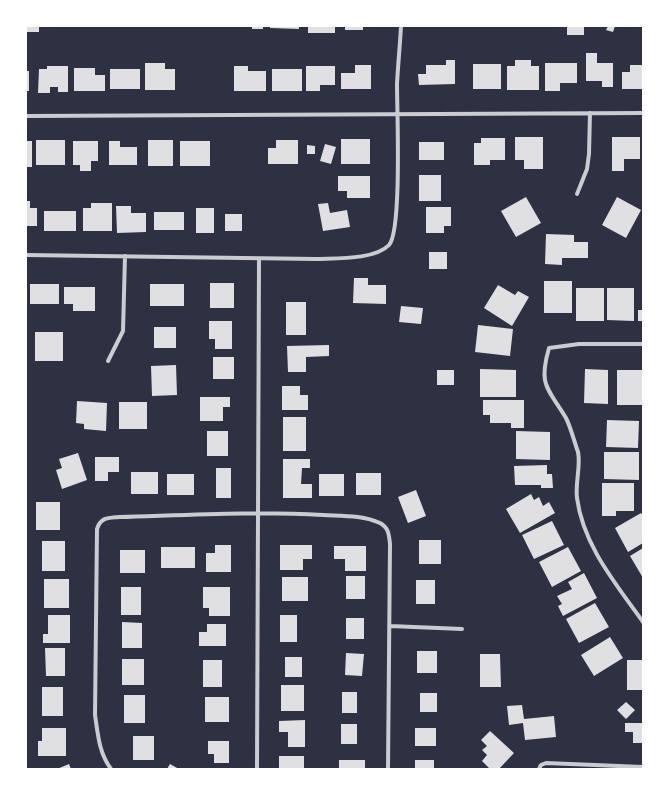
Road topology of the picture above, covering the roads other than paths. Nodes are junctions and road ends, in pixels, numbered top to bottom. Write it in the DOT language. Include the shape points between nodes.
graph roads {
  1 [pos="401,26"];
  2 [pos="590,113"];
  3 [pos="643,113"];
  4 [pos="398,114"];
  5 [pos="26,116"];
  6 [pos="577,194"];
  7 [pos="26,255"];
  8 [pos="125,256"];
  9 [pos="259,259"];
  10 [pos="643,344"];
  11 [pos="108,361"];
  12 [pos="259,514"];
  13 [pos="643,622"];
  14 [pos="390,626"];
  15 [pos="462,629"];
  16 [pos="540,767"];
  17 [pos="643,767"];
  18 [pos="111,769"];
  19 [pos="257,769"];
  20 [pos="388,769"];
  1 -- 4 [label="street"];
  2 -- 3 [label="street"];
  2 -- 4 [label="street"];
  2 -- 6 [label="street" via="587,169"];
  4 -- 5 [label="street"];
  4 -- 9 [label="street" via="395,232 389,245 372,254 358,257"];
  7 -- 8 [label="street"];
  8 -- 9 [label="street"];
  8 -- 11 [label="street" via="123,331"];
  9 -- 12 [label="street"];
  10 -- 13 [label="street" via="579,344 549,348 543,368 547,391 566,419 578,454 576,496 582,525 606,570"];
  12 -- 14 [label="street" via="355,517 382,524 387,529 390,544"];
  12 -- 18 [label="street" via="119,517 99,521 95,715 100,749"];
  12 -- 19 [label="street"];
  14 -- 15 [label="street"];
  14 -- 20 [label="street"];
  16 -- 17 [label="street" via="546,763 574,763"];
}
